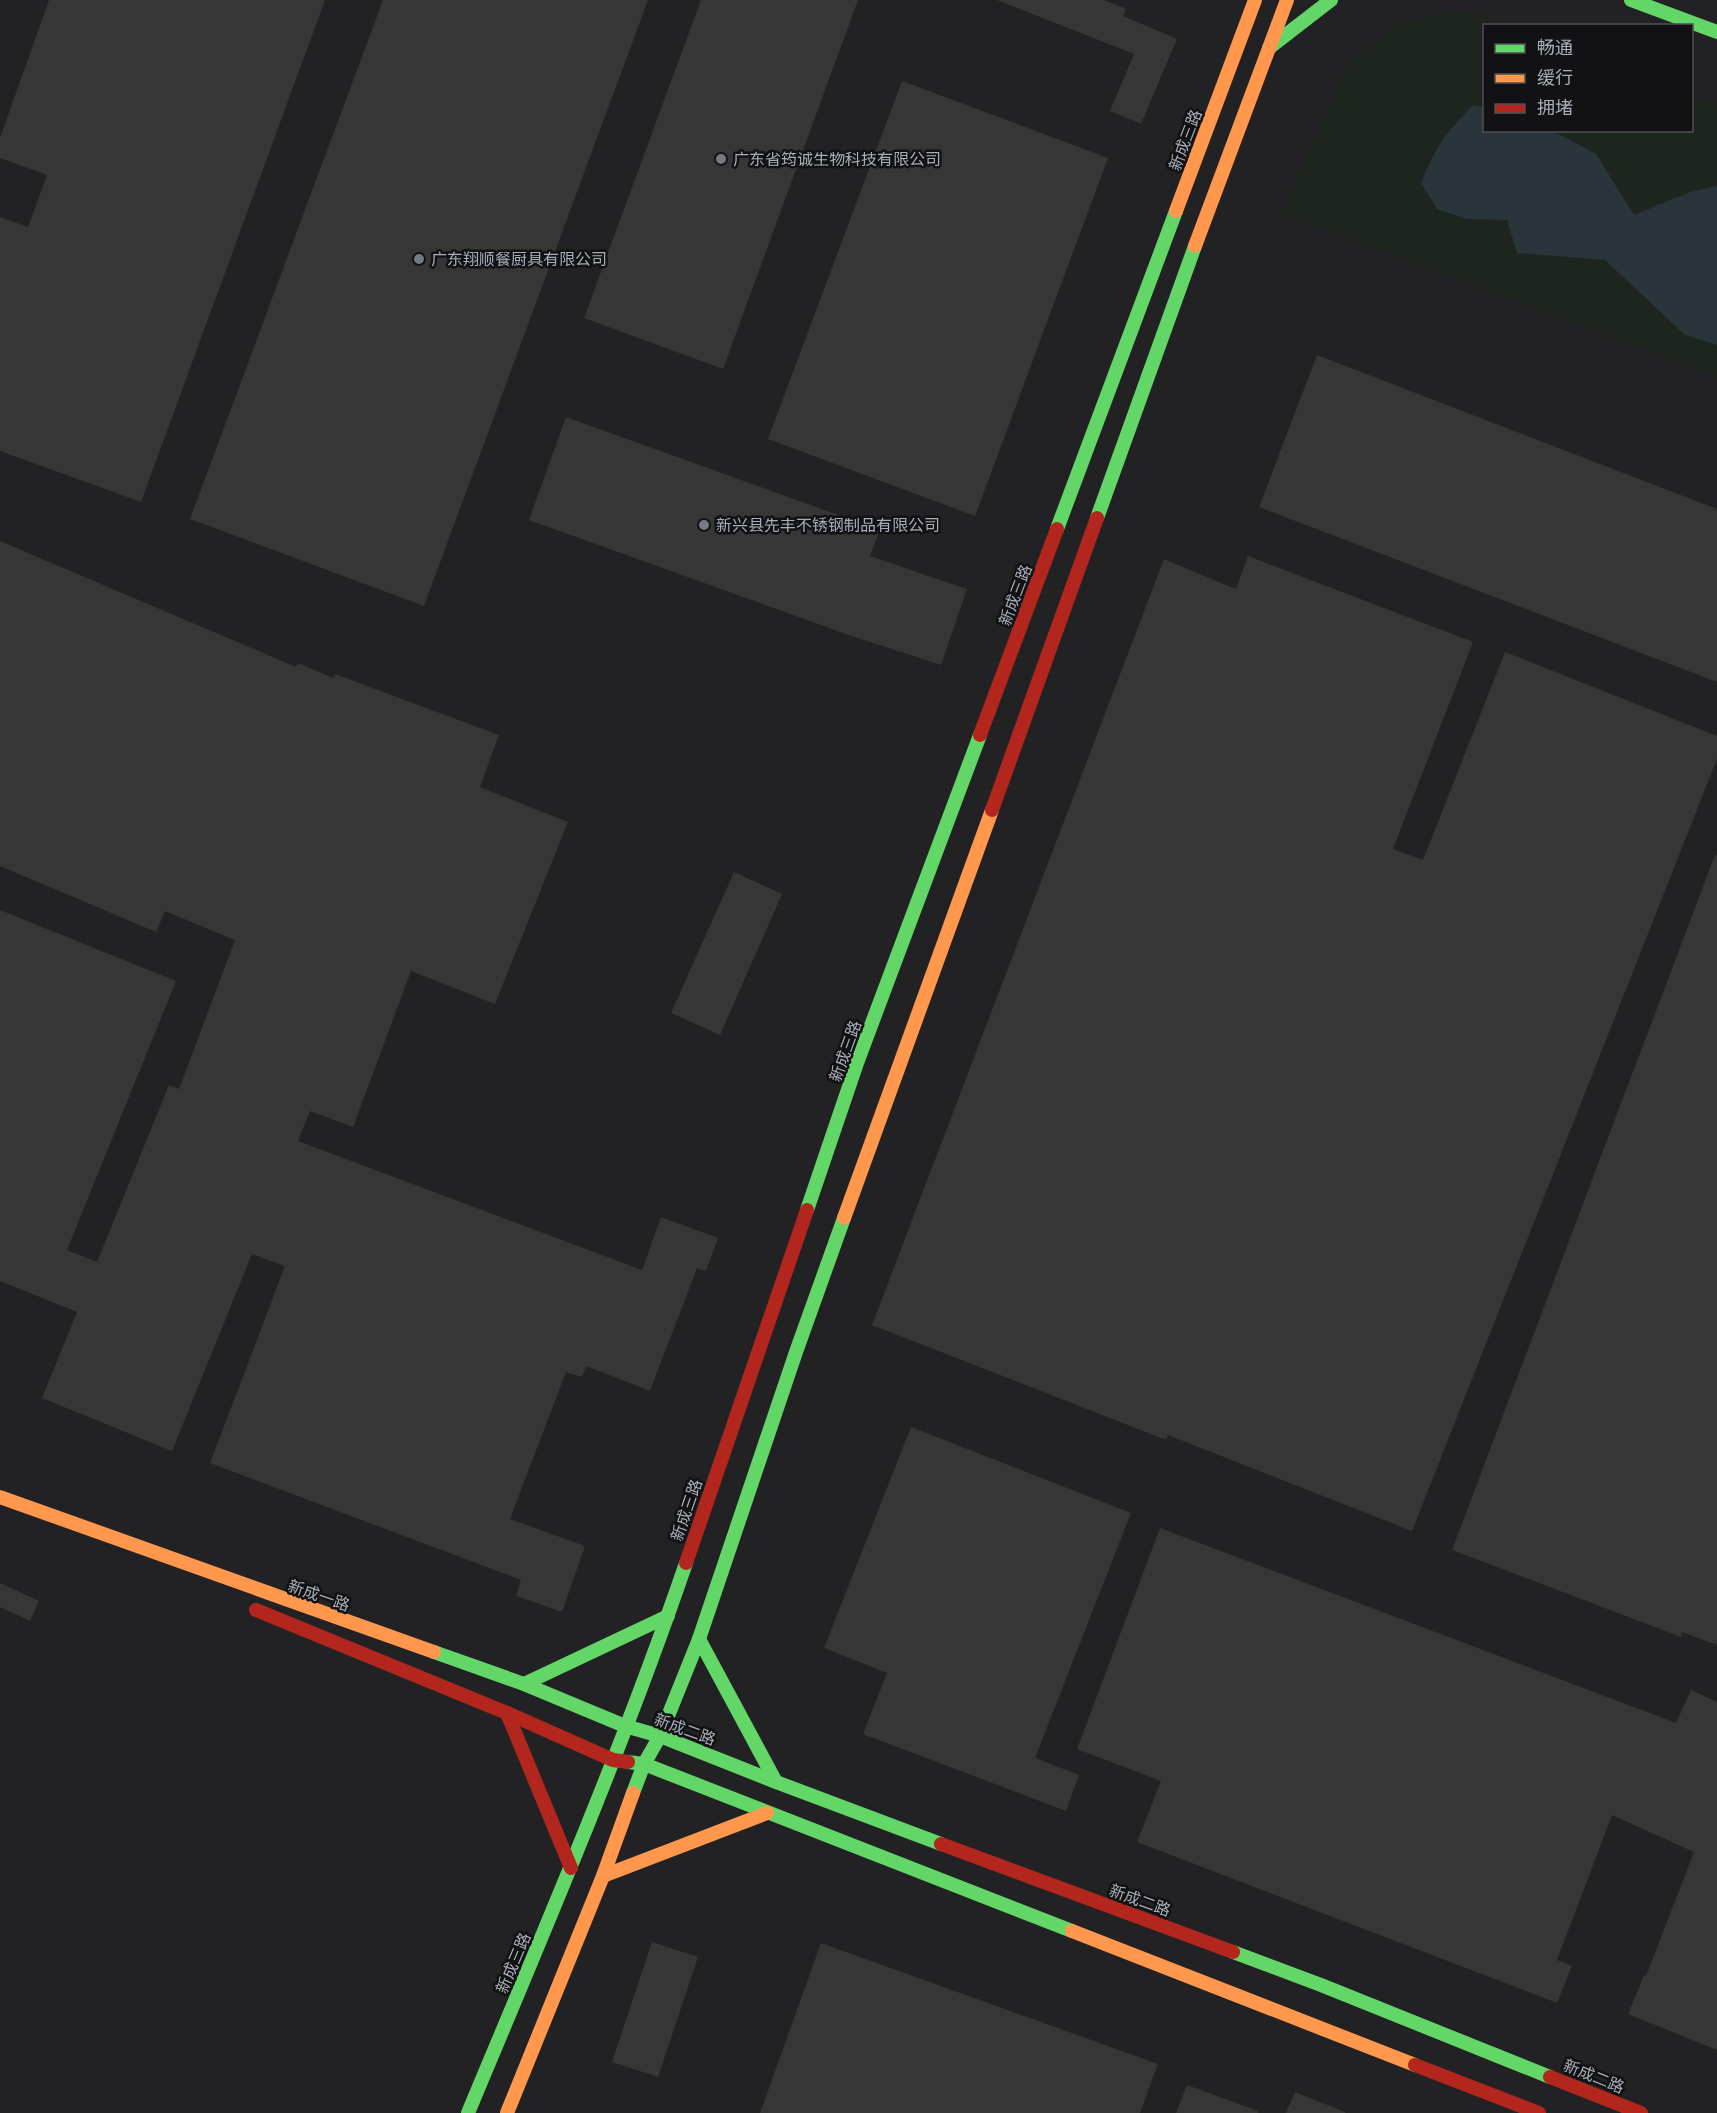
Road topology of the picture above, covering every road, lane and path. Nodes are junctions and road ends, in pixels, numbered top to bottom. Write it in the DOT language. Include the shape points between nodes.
graph roads {
  1 [pos="1239,0"];
  2 [pos="1255,0"];
  3 [pos="1287,0"];
  4 [pos="1331,0"];
  5 [pos="1631,0"];
  6 [pos="1244,28"];
  7 [pos="1717,32"];
  8 [pos="1269,48"];
  9 [pos="0,1497"];
  10 [pos="242,1605"];
  11 [pos="668,1616"];
  12 [pos="699,1639"];
  13 [pos="524,1684"];
  14 [pos="507,1713"];
  15 [pos="626,1726"];
  16 [pos="660,1736"];
  17 [pos="613,1760"];
  18 [pos="644,1764"];
  19 [pos="776,1782"];
  20 [pos="766,1813"];
  21 [pos="571,1868"];
  22 [pos="603,1876"];
  23 [pos="468,2113"];
  24 [pos="507,2113"];
  25 [pos="1539,2113"];
  26 [pos="1641,2113"];
  1 -- 6 [label="street"];
  2 -- 6 [label="street, 新成三路"];
  3 -- 8 [label="street"];
  4 -- 8 [label="street"];
  5 -- 7 [label="street"];
  6 -- 11 [label="street, 新成三路" via="857,1063"];
  8 -- 12 [label="street" via="796,1352"];
  9 -- 13 [label="street, 新成一路"];
  10 -- 14 [label="street"];
  11 -- 13 [label="street"];
  11 -- 15 [label="street, 新成三路"];
  12 -- 16 [label="street"];
  12 -- 19 [label="street"];
  13 -- 15 [label="street, 新成一路"];
  14 -- 17 [label="street"];
  14 -- 21 [label="street"];
  15 -- 16 [label="street, 新成二路"];
  15 -- 17 [label="street, 新成三路"];
  16 -- 18 [label="street"];
  16 -- 19 [label="street, 新成二路"];
  17 -- 18 [label="street"];
  17 -- 21 [label="street, 新成三路"];
  18 -- 20 [label="street"];
  18 -- 22 [label="street"];
  19 -- 26 [label="street, 新成二路" via="1320,1985"];
  20 -- 22 [label="street"];
  20 -- 25 [label="street"];
  21 -- 23 [label="street, 新成三路"];
  22 -- 24 [label="street"];
}
